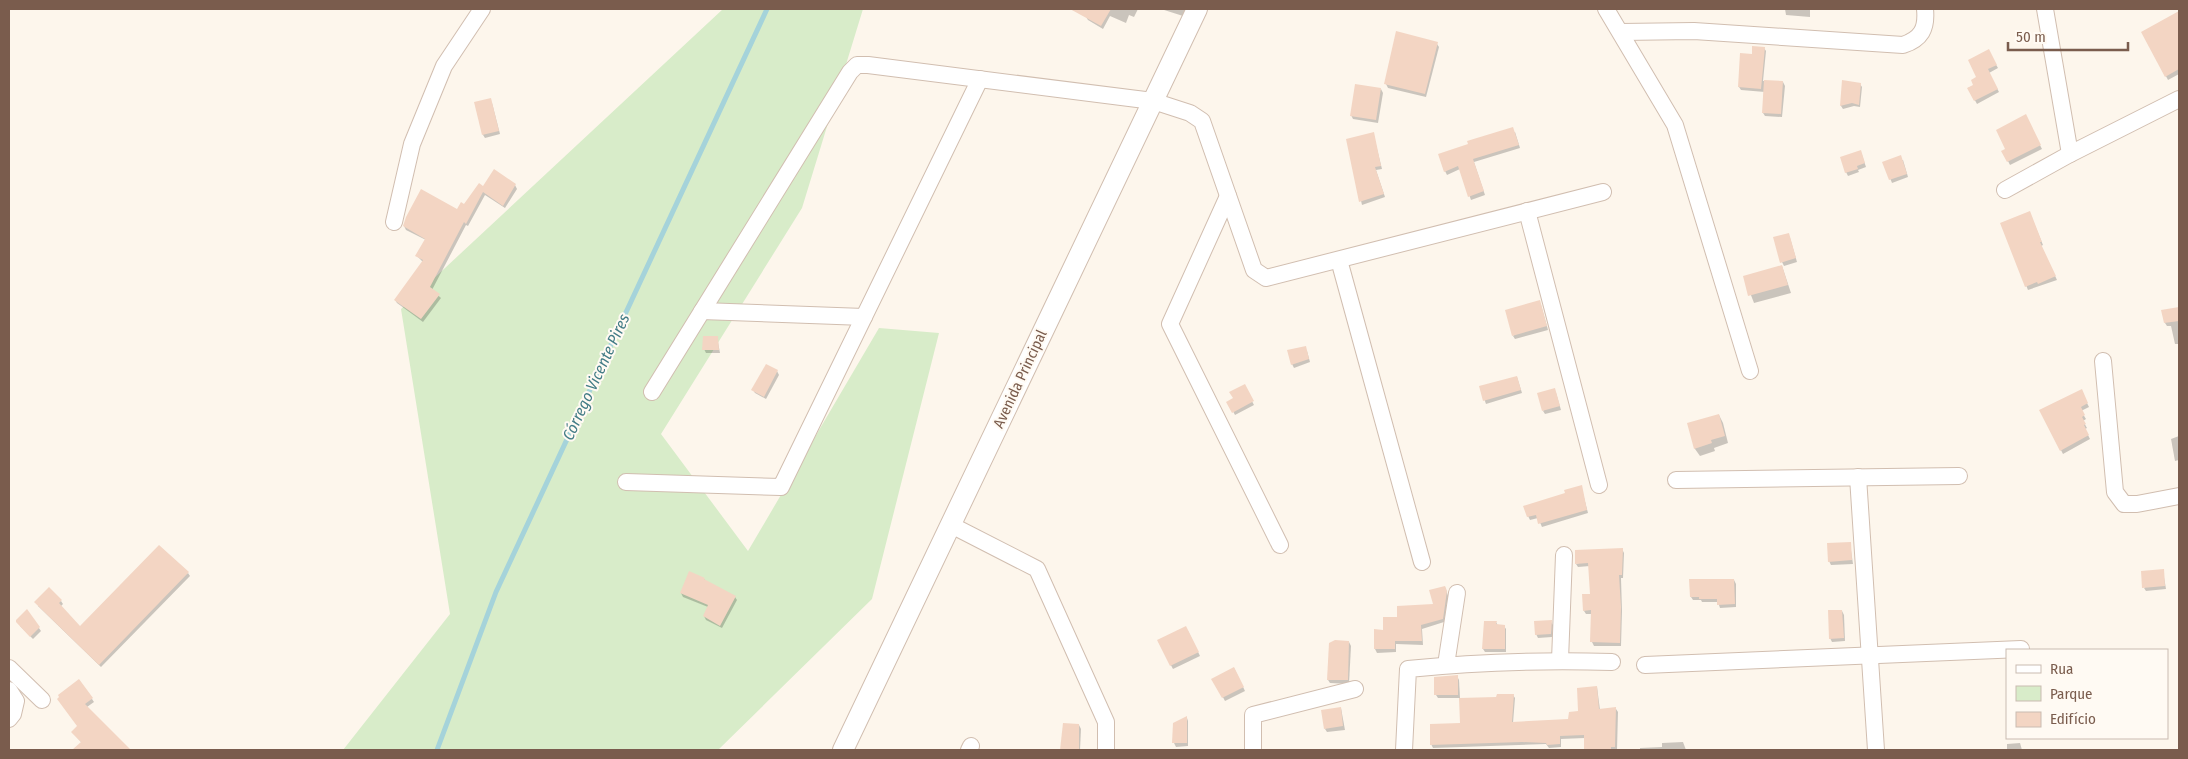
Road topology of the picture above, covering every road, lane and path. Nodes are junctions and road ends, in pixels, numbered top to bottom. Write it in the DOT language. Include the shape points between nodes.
graph roads {
  1 [pos="482,9"];
  2 [pos="1197,9"];
  3 [pos="1606,9"];
  4 [pos="1926,9"];
  5 [pos="2045,9"];
  6 [pos="1621,32"];
  7 [pos="980,79"];
  8 [pos="2179,99"];
  9 [pos="1153,101"];
  10 [pos="2070,154"];
  11 [pos="2005,190"];
  12 [pos="1603,192"];
  13 [pos="1228,196"];
  14 [pos="1527,211"];
  15 [pos="394,222"];
  16 [pos="1339,260"];
  17 [pos="702,311"];
  18 [pos="864,317"];
  19 [pos="2103,362"];
  20 [pos="1750,371"];
  21 [pos="652,392"];
  22 [pos="1959,476"];
  23 [pos="1858,477"];
  24 [pos="1676,480"];
  25 [pos="626,482"];
  26 [pos="1599,485"];
  27 [pos="2179,496"];
  28 [pos="951,525"];
  29 [pos="1280,546"];
  30 [pos="1564,555"];
  31 [pos="1422,562"];
  32 [pos="1456,593"];
  33 [pos="2006,650"];
  34 [pos="1870,656"];
  35 [pos="1560,660"];
  36 [pos="1612,662"];
  37 [pos="1446,665"];
  38 [pos="1646,665"];
  39 [pos="9,668"];
  40 [pos="1355,689"];
  41 [pos="9,690"];
  42 [pos="42,700"];
  43 [pos="9,719"];
  44 [pos="844,750"];
  45 [pos="1106,750"];
  46 [pos="1254,750"];
  47 [pos="1404,750"];
  48 [pos="1876,750"];
  1 -- 15 [label="street" via="444,66 412,144"];
  2 -- 9 [label="street, Avenida Principal"];
  3 -- 6 [label="street"];
  4 -- 6 [label="street" via="1924,26 1916,41 1902,46 1694,31"];
  5 -- 10 [label="street"];
  6 -- 20 [label="street" via="1674,125"];
  7 -- 9 [label="street"];
  7 -- 17 [label="street" via="868,64 850,72"];
  7 -- 18 [label="street"];
  8 -- 10 [label="street"];
  9 -- 13 [label="street" via="1190,113 1202,121"];
  9 -- 28 [label="street, Avenida Principal"];
  10 -- 11 [label="street"];
  12 -- 14 [label="street"];
  13 -- 16 [label="street" via="1254,270 1266,278"];
  13 -- 29 [label="street" via="1170,324"];
  14 -- 16 [label="street"];
  14 -- 26 [label="street"];
  16 -- 31 [label="street"];
  17 -- 18 [label="street"];
  17 -- 21 [label="street"];
  18 -- 25 [label="street" via="781,487"];
  19 -- 27 [label="street" via="2115,492 2124,504"];
  22 -- 23 [label="street"];
  23 -- 24 [label="street"];
  23 -- 34 [label="street"];
  28 -- 44 [label="street, Avenida Principal"];
  28 -- 45 [label="street" via="1038,569 1106,722"];
  30 -- 35 [label="street"];
  32 -- 37 [label="street"];
  33 -- 34 [label="street"];
  34 -- 38 [label="street"];
  34 -- 48 [label="street"];
  35 -- 36 [label="street"];
  35 -- 37 [label="street"];
  37 -- 47 [label="street" via="1408,669"];
  39 -- 42 [label="street"];
  40 -- 46 [label="street" via="1253,715"];
  41 -- 43 [label="street" via="16,701"];
}
